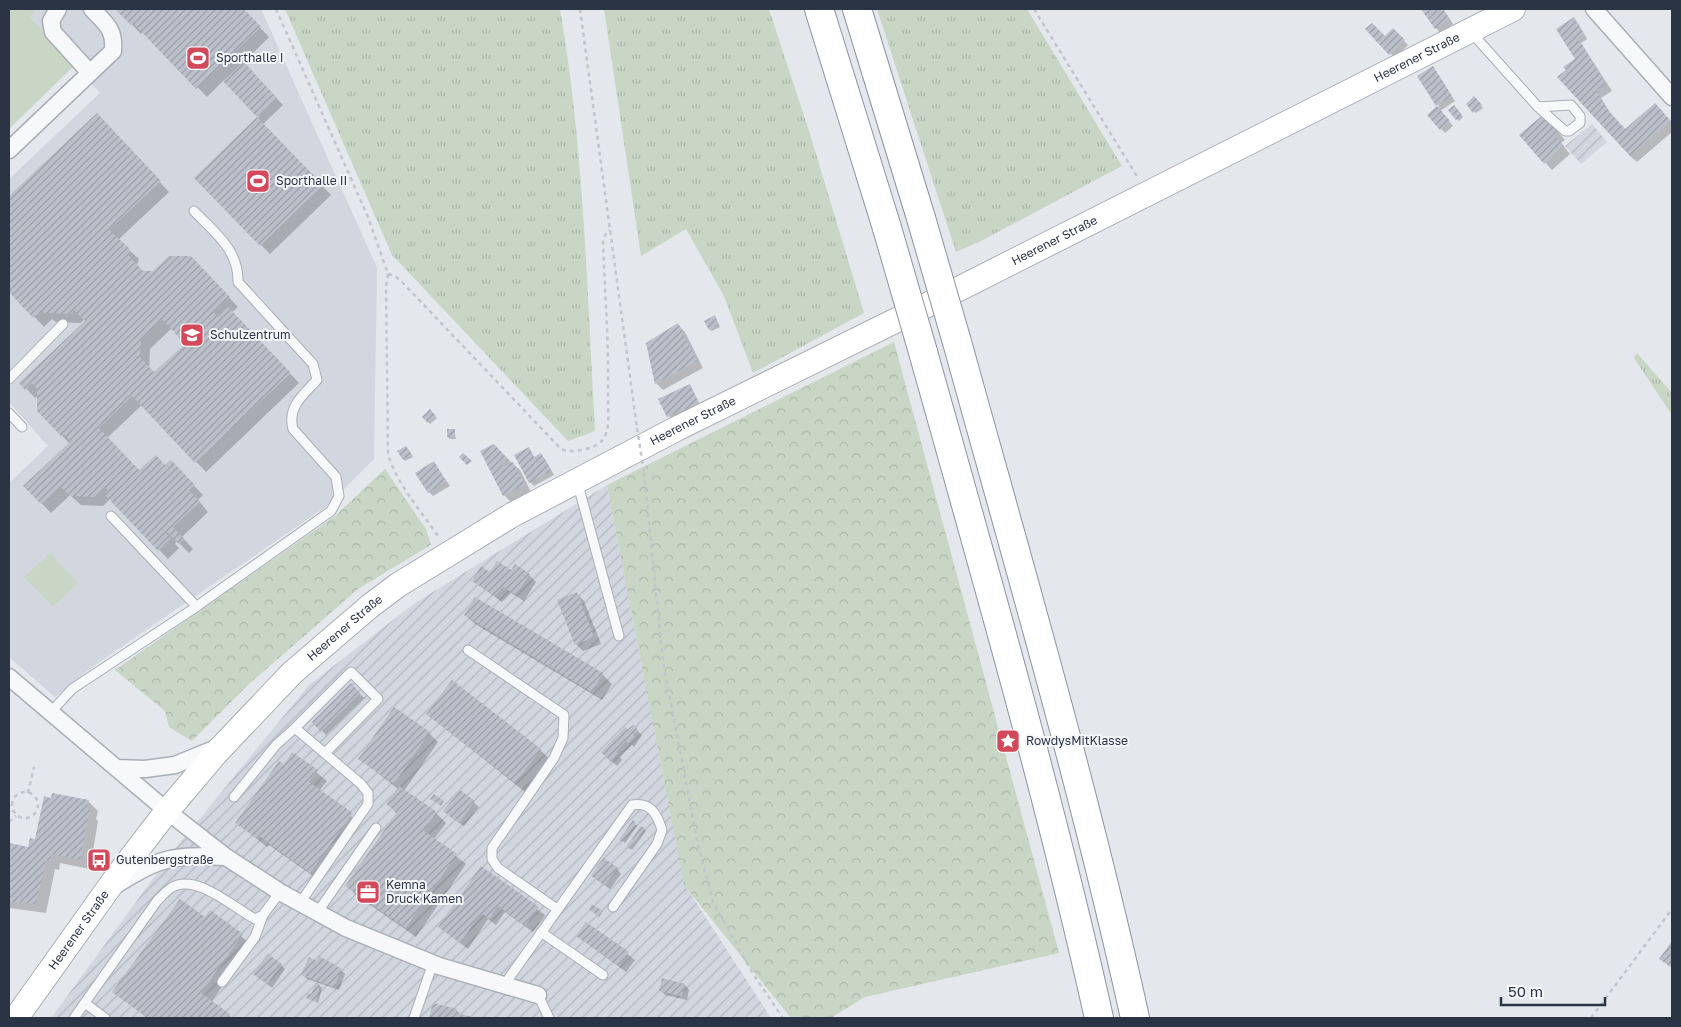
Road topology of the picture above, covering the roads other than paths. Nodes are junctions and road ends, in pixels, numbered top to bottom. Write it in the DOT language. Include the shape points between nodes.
graph roads {
  1 [pos="58,9"];
  2 [pos="92,9"];
  3 [pos="819,9"];
  4 [pos="857,9"];
  5 [pos="1513,9"];
  6 [pos="1594,9"];
  7 [pos="1470,31"];
  8 [pos="90,73"];
  9 [pos="1672,97"];
  10 [pos="1538,107"];
  11 [pos="9,150"];
  12 [pos="194,211"];
  13 [pos="63,324"];
  14 [pos="9,379"];
  15 [pos="9,413"];
  16 [pos="22,427"];
  17 [pos="577,481"];
  18 [pos="111,516"];
  19 [pos="196,606"];
  20 [pos="619,636"];
  21 [pos="468,650"];
  22 [pos="9,677"];
  23 [pos="51,712"];
  24 [pos="295,728"];
  25 [pos="223,745"];
  26 [pos="325,753"];
  27 [pos="117,768"];
  28 [pos="234,797"];
  29 [pos="166,810"];
  30 [pos="376,828"];
  31 [pos="226,857"];
  32 [pos="107,890"];
  33 [pos="280,892"];
  34 [pos="300,903"];
  35 [pos="613,906"];
  36 [pos="557,910"];
  37 [pos="317,913"];
  38 [pos="263,915"];
  39 [pos="542,932"];
  40 [pos="433,963"];
  41 [pos="603,975"];
  42 [pos="222,982"];
  43 [pos="504,985"];
  44 [pos="538,995"];
  45 [pos="84,1003"];
  46 [pos="16,1018"];
  47 [pos="74,1018"];
  48 [pos="105,1018"];
  49 [pos="414,1018"];
  50 [pos="549,1018"];
  51 [pos="1099,1018"];
  52 [pos="1135,1018"];
  1 -- 8 [label="street" via="51,21 53,32"];
  2 -- 8 [label="street" via="110,28 114,38 113,51"];
  3 -- 51 [label="highway, bridge" via="887,228 1008,657"];
  4 -- 52 [label="highway, bridge" via="957,342 1046,663 1117,933"];
  5 -- 7 [label="main road, Heerener Straße"];
  6 -- 9 [label="street"];
  7 -- 10 [label="lane"];
  7 -- 17 [label="main road, Heerener Straße"];
  8 -- 11 [label="street"];
  12 -- 19 [label="lane" via="233,252 238,282 314,364 317,380 295,403 290,419 293,430 336,477 339,496 331,510"];
  13 -- 14 [label="lane"];
  15 -- 16 [label="lane"];
  17 -- 20 [label="lane"];
  17 -- 25 [label="main road, Heerener Straße" via="449,553 370,606 272,694"];
  18 -- 19 [label="lane"];
  19 -- 23 [label="lane" via="72,689"];
  21 -- 36 [label="lane" via="564,715 563,738 554,758 492,848 492,858 498,868"];
  22 -- 23 [label="street"];
  23 -- 27 [label="street"];
  24 -- 26 [label="lane"];
  24 -- 26 [label="lane" via="351,672 378,699"];
  24 -- 28 [label="lane" via="266,756"];
  25 -- 27 [label="street" via="175,765"];
  25 -- 29 [label="main road, Heerener Straße"];
  26 -- 34 [label="lane" via="361,784 368,793 368,804"];
  27 -- 29 [label="street"];
  29 -- 31 [label="street"];
  29 -- 32 [label="main road, Heerener Straße"];
  30 -- 37 [label="lane"];
  31 -- 32 [label="street" via="165,858"];
  31 -- 33 [label="street"];
  32 -- 46 [label="main road, Heerener Straße"];
  33 -- 34 [label="street"];
  33 -- 38 [label="lane"];
  34 -- 37 [label="street"];
  35 -- 36 [label="lane" via="657,844 662,830 656,813 648,806 632,806"];
  36 -- 39 [label="lane"];
  37 -- 40 [label="street"];
  38 -- 42 [label="lane" via="255,937"];
  38 -- 45 [label="lane" via="255,920 206,888 195,885 172,887 157,901"];
  39 -- 41 [label="lane"];
  39 -- 43 [label="lane"];
  40 -- 43 [label="street"];
  40 -- 49 [label="lane"];
  43 -- 44 [label="street"];
  44 -- 50 [label="lane"];
  45 -- 47 [label="lane"];
  45 -- 48 [label="lane"];
}
